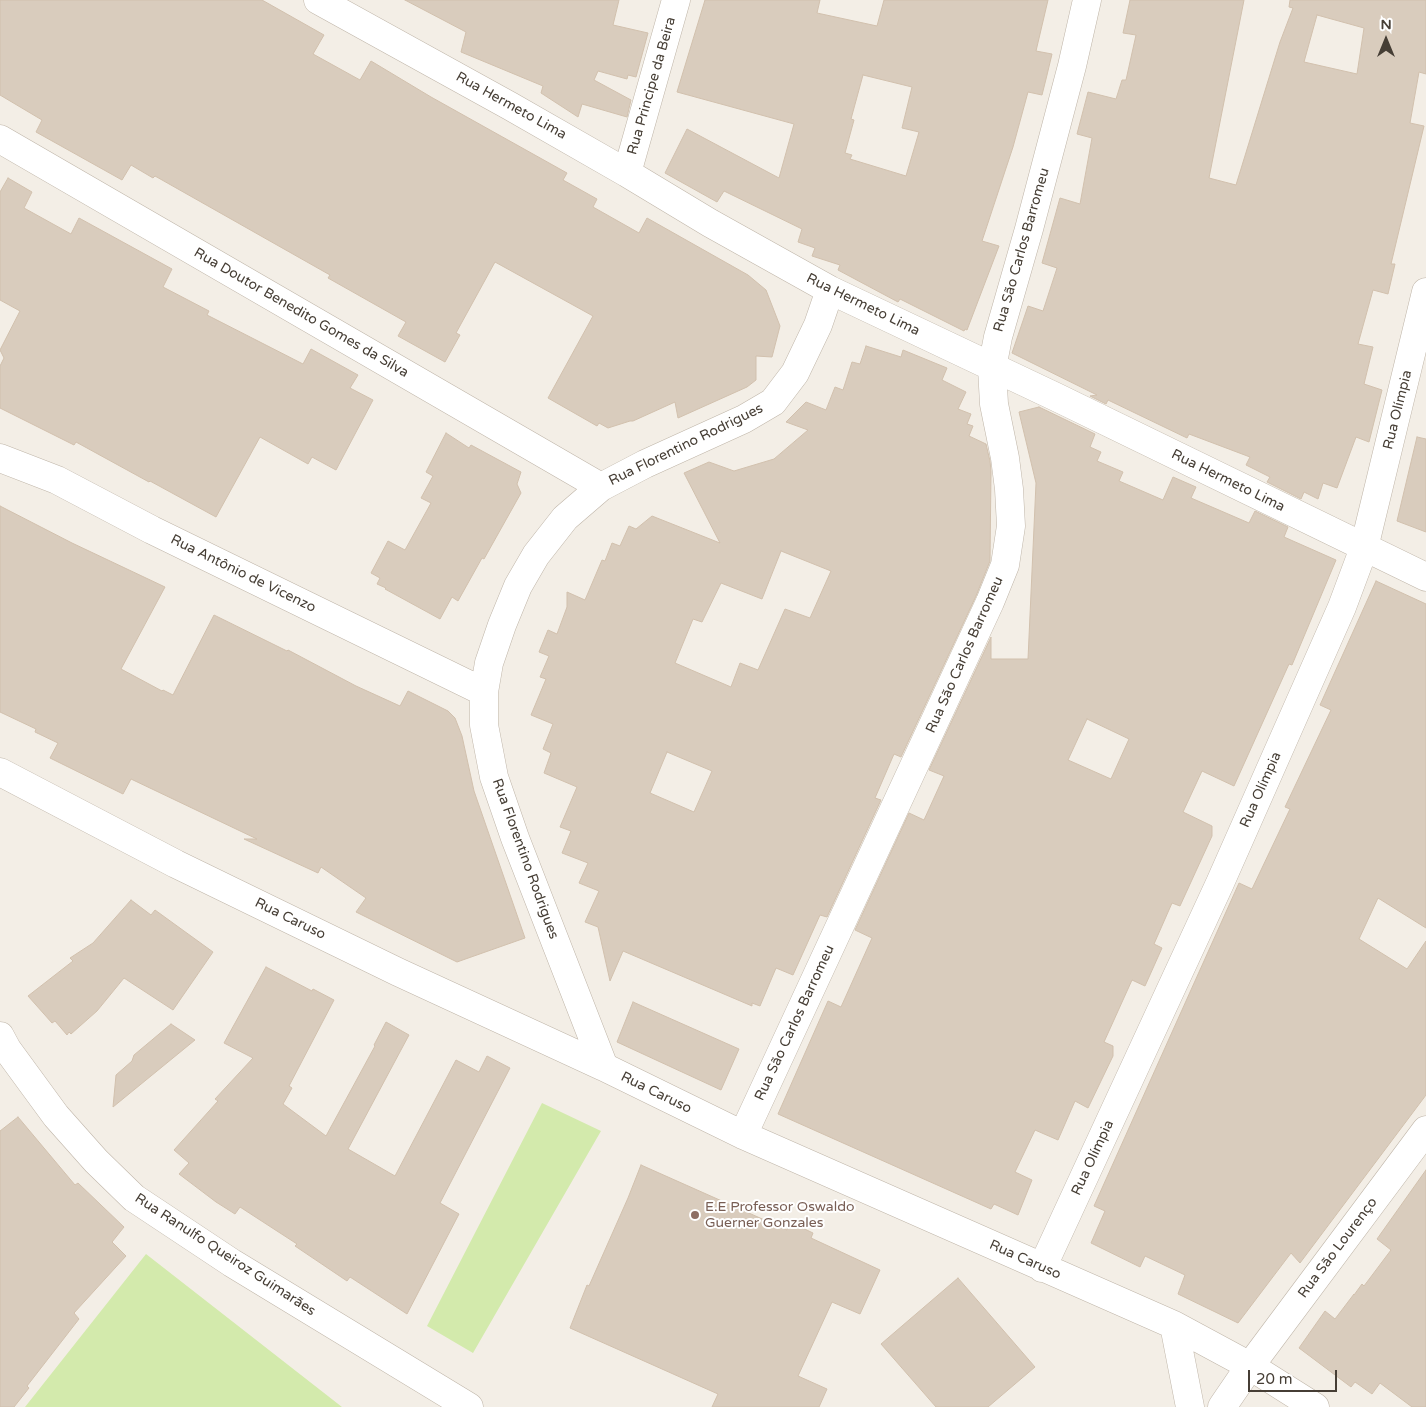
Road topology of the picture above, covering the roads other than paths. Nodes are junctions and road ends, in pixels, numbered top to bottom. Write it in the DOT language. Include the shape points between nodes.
graph roads {
  1 [pos="318,0"];
  2 [pos="676,0"];
  3 [pos="1087,0"];
  4 [pos="0,139"];
  5 [pos="627,172"];
  6 [pos="830,290"];
  7 [pos="1426,292"];
  8 [pos="992,368"];
  9 [pos="0,458"];
  10 [pos="601,487"];
  11 [pos="1364,548"];
  12 [pos="1426,577"];
  13 [pos="484,692"];
  14 [pos="0,772"];
  15 [pos="0,1036"];
  16 [pos="604,1067"];
  17 [pos="1426,1130"];
  18 [pos="744,1135"];
  19 [pos="1042,1268"];
  20 [pos="1174,1326"];
  21 [pos="1250,1366"];
  22 [pos="469,1407"];
  23 [pos="1190,1407"];
  24 [pos="1222,1407"];
  25 [pos="1315,1407"];
  1 -- 5 [label="street, Rua Hermeto Lima"];
  2 -- 5 [label="street, Rua Principe da Beira"];
  3 -- 8 [label="street, Rua São Carlos Barromeu"];
  4 -- 10 [label="street, Rua Doutor Benedito Gomes da Silva"];
  5 -- 6 [label="street, Rua Hermeto Lima"];
  6 -- 8 [label="street, Rua Hermeto Lima"];
  6 -- 10 [label="street, Rua Florentino Rodrigues" via="795,374 773,402 744,420"];
  7 -- 11 [label="street, Rua Olímpia"];
  8 -- 11 [label="street, Rua Hermeto Lima"];
  8 -- 18 [label="street, Rua São Carlos Barromeu" via="994,404 1010,498 1011,526 1005,565"];
  9 -- 13 [label="street, Rua Antônio de Vicenzo" via="57,480 152,530"];
  10 -- 13 [label="street, Rua Florentino Rodrigues" via="565,518 536,555 518,586 492,655"];
  11 -- 12 [label="street, Rua Hermeto Lima"];
  11 -- 19 [label="street, Rua Olímpia" via="1342,607 1224,874"];
  13 -- 16 [label="street, Rua Florentino Rodrigues" via="484,725 494,777"];
  14 -- 16 [label="street, Rua Caruso" via="398,972"];
  15 -- 22 [label="street, Rua Ranulfo Queiroz Guimarães" via="56,1116 134,1198 232,1263"];
  16 -- 18 [label="street, Rua Caruso"];
  17 -- 21 [label="street, Rua São Lourenço"];
  18 -- 19 [label="street, Rua Caruso"];
  19 -- 20 [label="street, Rua Caruso"];
  20 -- 21 [label="street, Rua Caruso"];
  20 -- 23 [label="street"];
  21 -- 24 [label="street, Rua São Lourenço"];
  21 -- 25 [label="street, Rua Caruso"];
}
